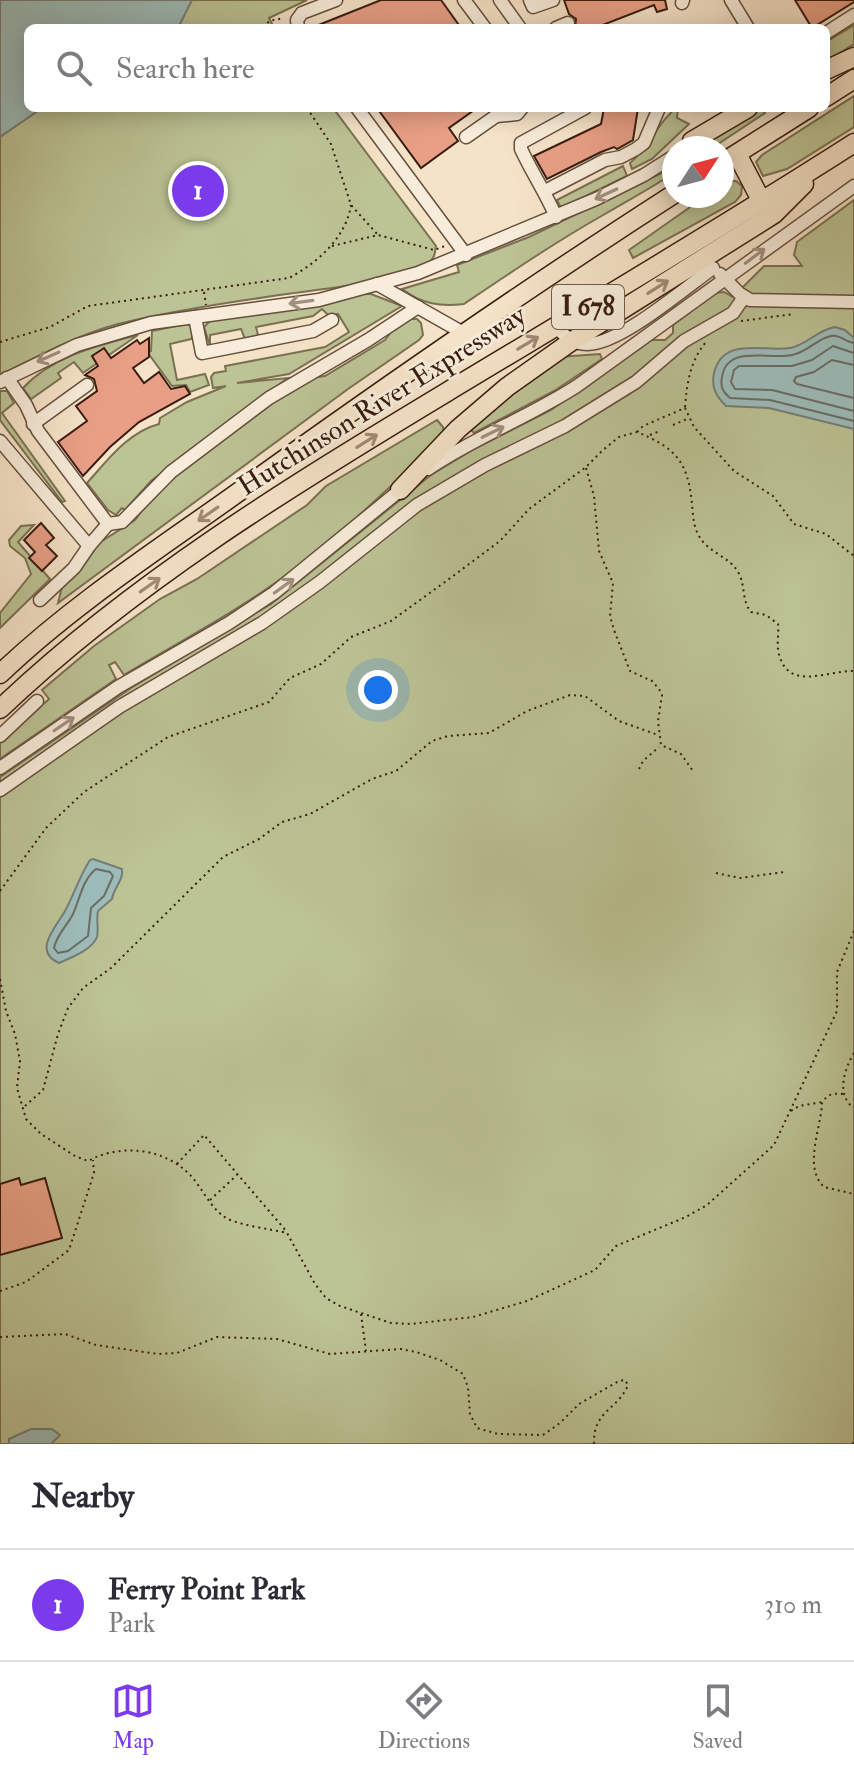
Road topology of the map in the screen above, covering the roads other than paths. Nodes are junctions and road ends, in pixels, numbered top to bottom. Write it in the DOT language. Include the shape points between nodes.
graph roads {
  1 [pos="336,0"];
  2 [pos="464,0"];
  3 [pos="500,0"];
  4 [pos="530,0"];
  5 [pos="553,0"];
  6 [pos="731,0"];
  7 [pos="854,15"];
  8 [pos="298,24"];
  9 [pos="482,24"];
  10 [pos="517,24"];
  11 [pos="746,24"];
  12 [pos="830,30"];
  13 [pos="854,57"];
  14 [pos="830,68"];
  15 [pos="854,79"];
  16 [pos="830,94"];
  17 [pos="360,112"];
  18 [pos="498,112"];
  19 [pos="519,112"];
  20 [pos="578,112"];
  21 [pos="657,112"];
  22 [pos="723,112"];
  23 [pos="741,112"];
  24 [pos="803,112"];
  25 [pos="697,136"];
  26 [pos="701,136"];
  27 [pos="466,137"];
  28 [pos="854,143"];
  29 [pos="734,156"];
  30 [pos="827,161"];
  31 [pos="662,164"];
  32 [pos="734,164"];
  33 [pos="854,186"];
  34 [pos="545,191"];
  35 [pos="662,202"];
  36 [pos="762,202"];
  37 [pos="556,217"];
  38 [pos="466,255"];
  39 [pos="705,255"];
  40 [pos="725,278"];
  41 [pos="377,284"];
  42 [pos="744,297"];
  43 [pos="854,302"];
  44 [pos="418,307"];
  45 [pos="195,317"];
  46 [pos="332,320"];
  47 [pos="556,326"];
  48 [pos="465,334"];
  49 [pos="572,341"];
  50 [pos="4,380"];
  51 [pos="87,385"];
  52 [pos="33,424"];
  53 [pos="0,441"];
  54 [pos="400,490"];
  55 [pos="108,524"];
  56 [pos="89,546"];
  57 [pos="40,600"];
  58 [pos="0,674"];
  59 [pos="37,701"];
  60 [pos="0,709"];
  61 [pos="0,736"];
  62 [pos="0,768"];
  63 [pos="0,790"];
  1 -- 8 [label="street" via="302,13"];
  2 -- 9 [label="street"];
  3 -- 10 [label="street"];
  4 -- 5 [label="street" via="533,7"];
  6 -- 11 [label="street"];
  7 -- 12 [label="street"];
  13 -- 14 [label="highway"];
  15 -- 16 [label="highway"];
  17 -- 38 [label="street"];
  18 -- 19 [label="street"];
  18 -- 27 [label="street"];
  20 -- 34 [label="street" via="521,143 537,184"];
  21 -- 34 [label="street" via="636,149"];
  22 -- 25 [label="street"];
  23 -- 26 [label="highway"];
  24 -- 29 [label="highway"];
  28 -- 30 [label="highway, Hutchinson River Expressway / I 678"];
  30 -- 36 [label="highway, Hutchinson River Expressway / I 678"];
  30 -- 39 [label="highway" via="774,214"];
  31 -- 37 [label="street, one-way"];
  32 -- 36 [label="highway"];
  40 -- 33 [label="street, one-way"];
  34 -- 37 [label="street"];
  35 -- 48 [label="highway, Hutchinson River Expressway / I 678"];
  36 -- 39 [label="highway, Hutchinson River Expressway / I 678"];
  37 -- 38 [label="street"];
  38 -- 41 [label="street"];
  39 -- 40 [label="street"];
  39 -- 47 [label="highway, Hutchinson River Expressway / I 678"];
  39 -- 49 [label="highway"];
  40 -- 42 [label="street"];
  54 -- 40 [label="street, one-way" via="454,452 567,393"];
  41 -- 44 [label="street"];
  41 -- 45 [label="street, one-way" via="319,300"];
  42 -- 43 [label="street"];
  42 -- 63 [label="street" via="733,313 677,346 636,382 417,505 262,623 119,707"];
  44 -- 48 [label="street"];
  44 -- 55 [label="street" via="269,398 171,472 122,522"];
  45 -- 46 [label="street" via="202,353 313,331"];
  45 -- 50 [label="street, one-way" via="151,323 77,345"];
  47 -- 49 [label="street"];
  60 -- 47 [label="highway, Hutchinson River Expressway / I 678, one-way" via="102,620 227,532"];
  48 -- 58 [label="highway, Hutchinson River Expressway / I 678, one-way" via="112,583"];
  49 -- 54 [label="highway" via="473,415"];
  50 -- 52 [label="street" via="26,405"];
  51 -- 52 [label="street"];
  52 -- 55 [label="street"];
  53 -- 56 [label="street"];
  62 -- 54 [label="street, one-way" via="118,687 274,593"];
  55 -- 56 [label="street"];
  56 -- 57 [label="street"];
  59 -- 61 [label="street"];
}
